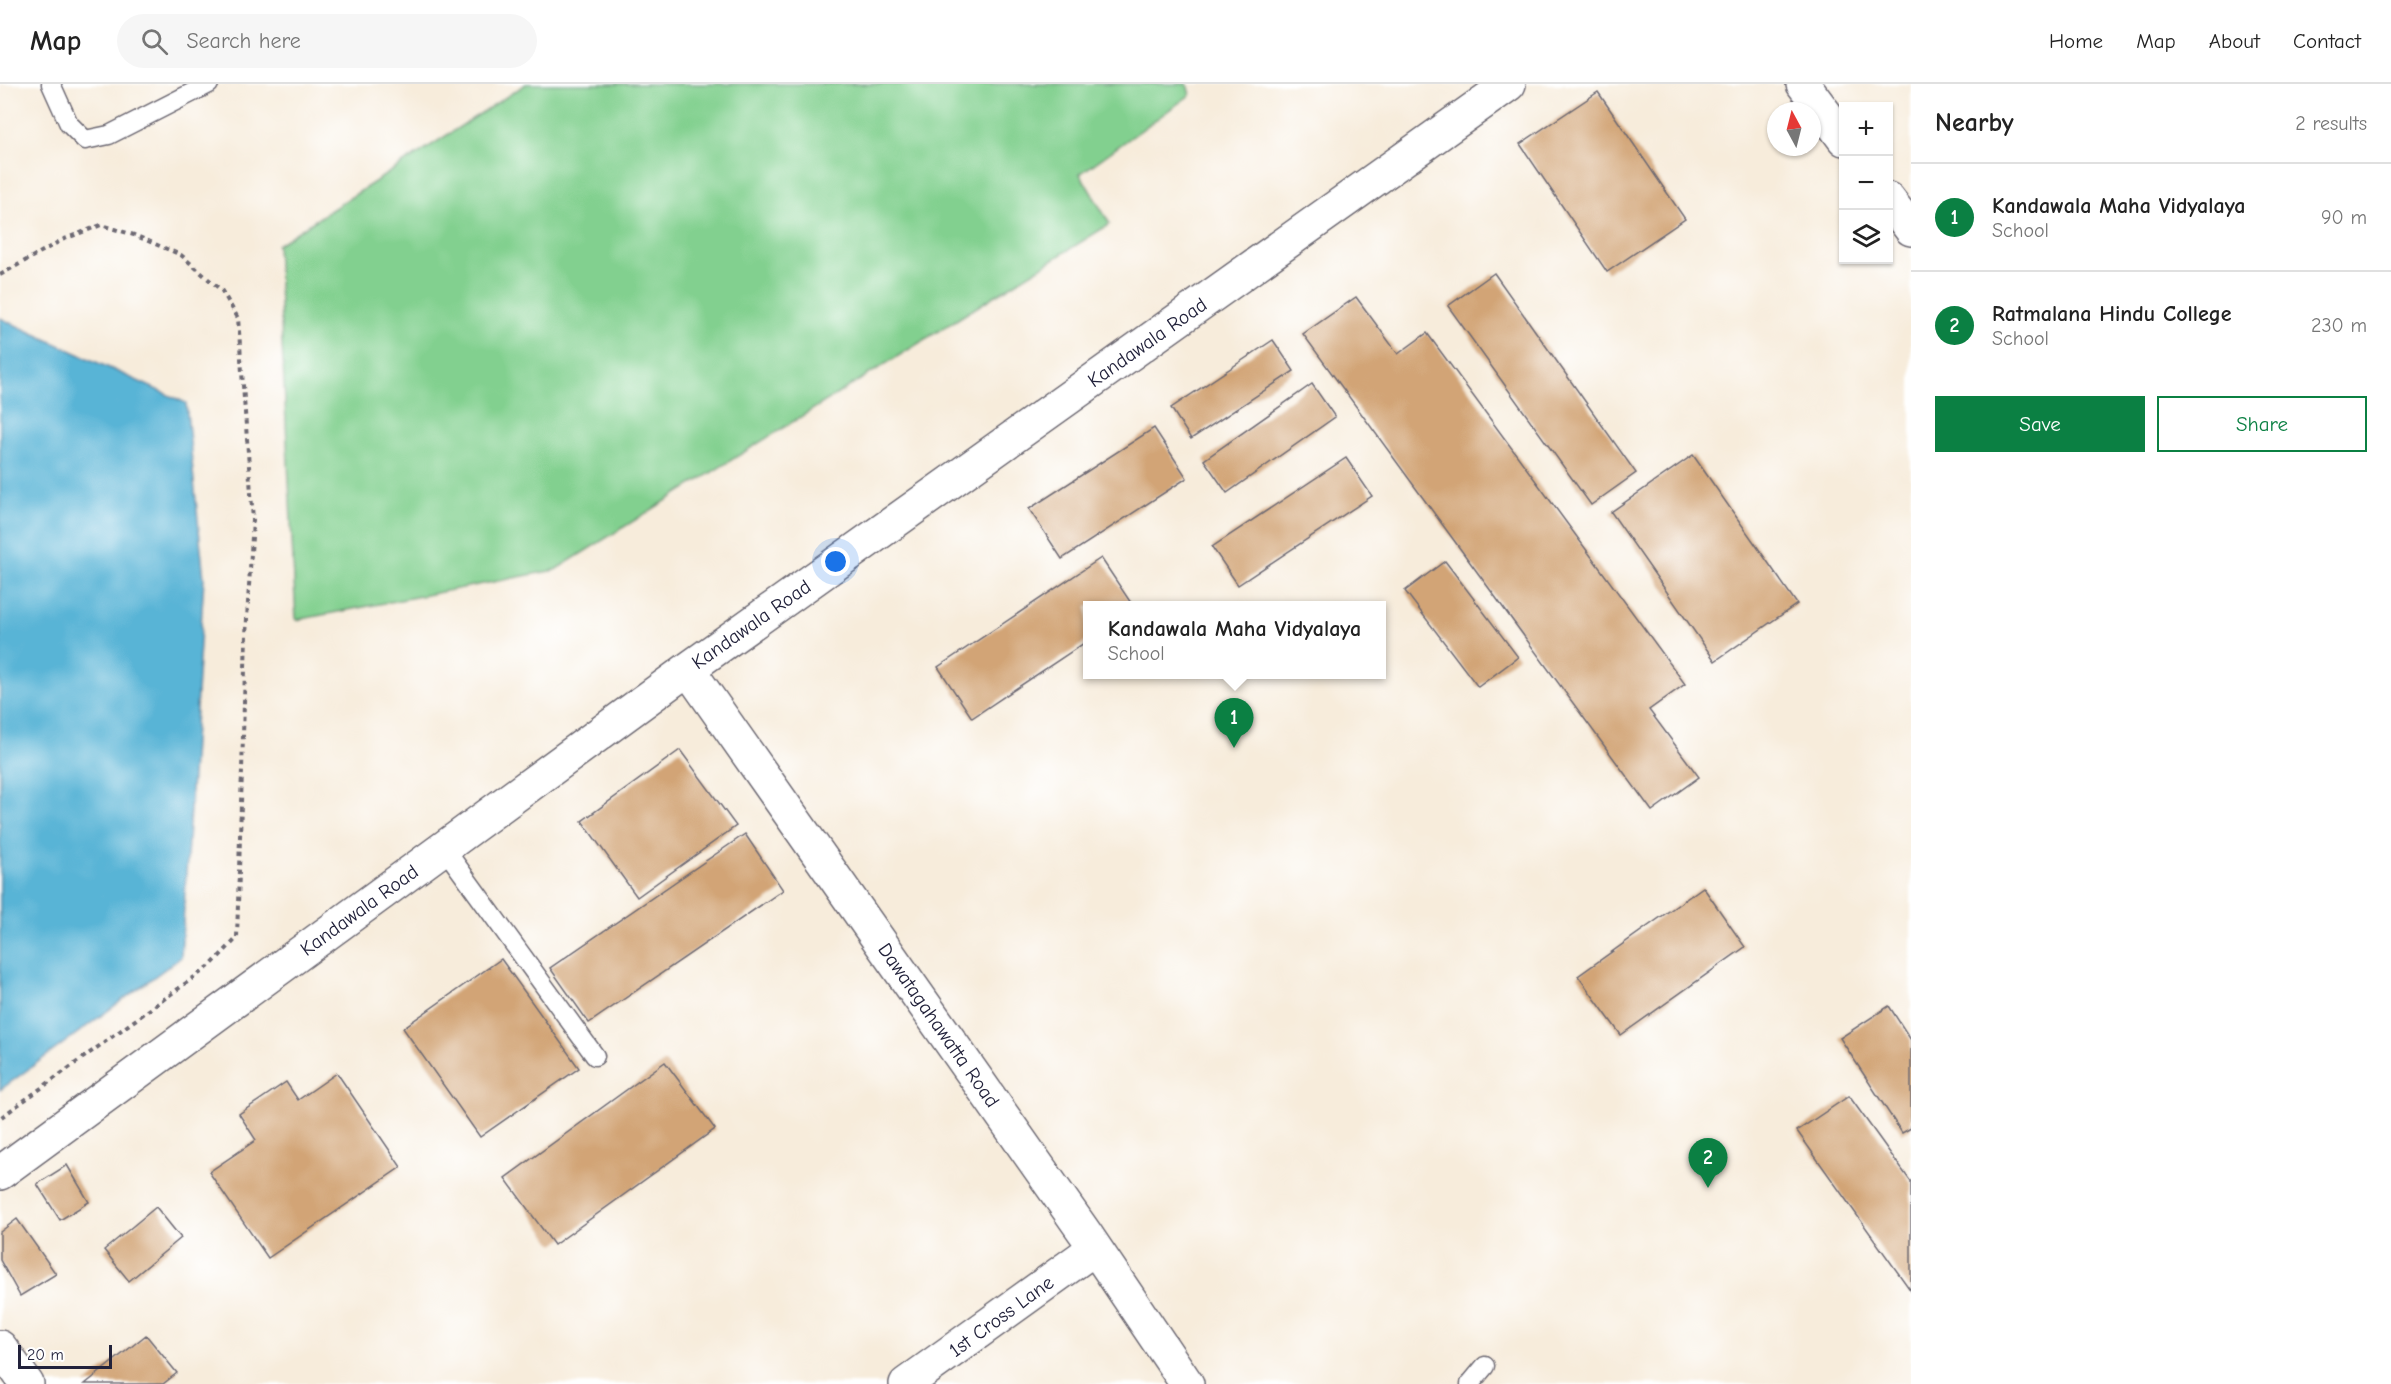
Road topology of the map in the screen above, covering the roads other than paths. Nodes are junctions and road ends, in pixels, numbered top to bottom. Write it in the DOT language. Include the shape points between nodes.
graph roads {
  1 [pos="51,84"];
  2 [pos="209,84"];
  3 [pos="1509,84"];
  4 [pos="1803,84"];
  5 [pos="1839,132"];
  6 [pos="1893,206"];
  7 [pos="1911,229"];
  8 [pos="688,669"];
  9 [pos="444,848"];
  10 [pos="595,1056"];
  11 [pos="0,1173"];
  12 [pos="1095,1248"];
  13 [pos="0,1347"];
  14 [pos="1485,1366"];
  15 [pos="27,1384"];
  16 [pos="906,1384"];
  17 [pos="1187,1384"];
  18 [pos="1470,1384"];
  1 -- 2 [label="lane" via="69,124 85,140 109,135"];
  3 -- 8 [label="street, Kandawala Road"];
  4 -- 5 [label="street"];
  6 -- 7 [label="street"];
  8 -- 9 [label="street, Kandawala Road"];
  8 -- 12 [label="street, Dawatagahawatta Road"];
  9 -- 10 [label="lane"];
  9 -- 11 [label="street, Kandawala Road"];
  12 -- 16 [label="street, 1st Cross Lane"];
  12 -- 17 [label="street, Dawatagahawatta Road"];
  13 -- 15 [label="street"];
  14 -- 18 [label="lane"];
}
